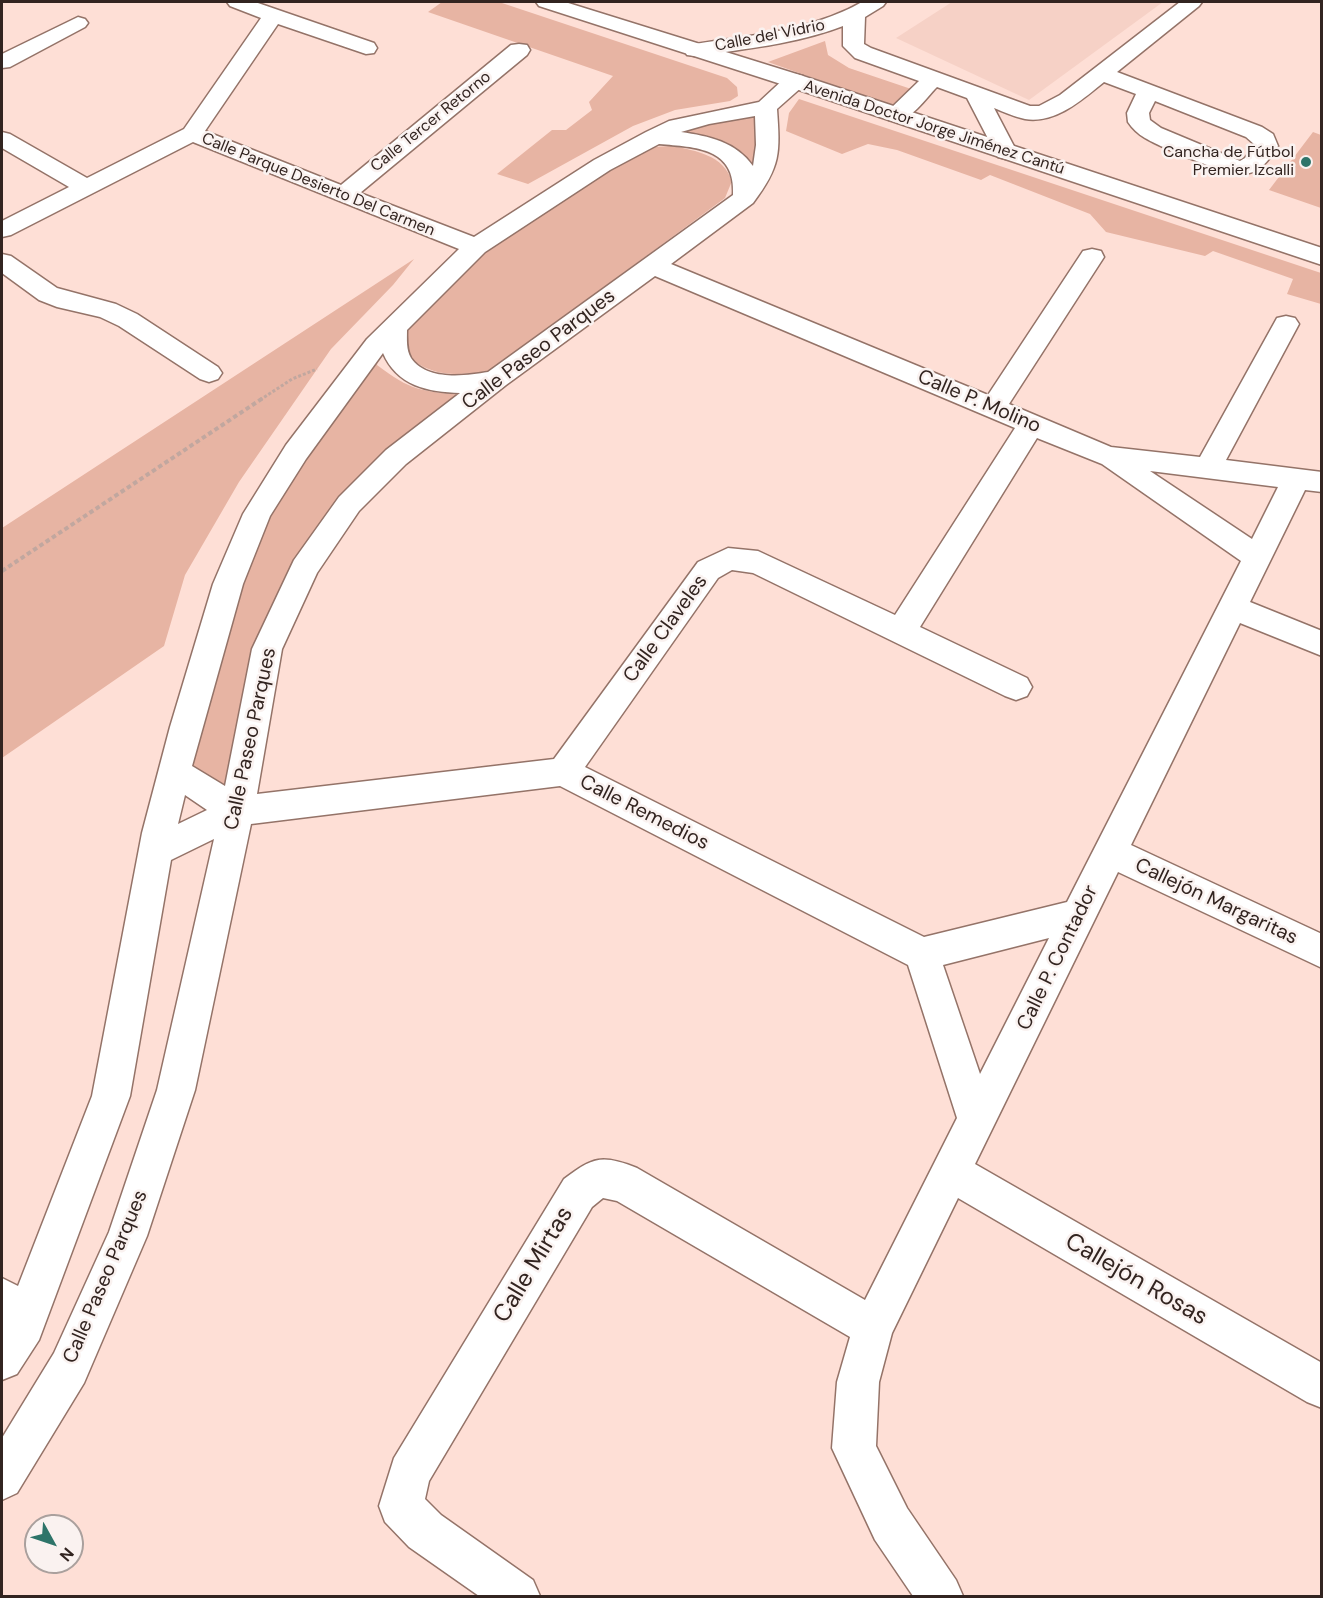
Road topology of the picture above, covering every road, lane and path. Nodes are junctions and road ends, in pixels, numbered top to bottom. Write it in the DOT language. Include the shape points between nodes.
graph roads {
  1 [pos="237,2"];
  2 [pos="546,2"];
  3 [pos="876,2"];
  4 [pos="1192,2"];
  5 [pos="273,15"];
  6 [pos="855,15"];
  7 [pos="78,23"];
  8 [pos="366,48"];
  9 [pos="519,50"];
  10 [pos="695,50"];
  11 [pos="2,62"];
  12 [pos="1101,73"];
  13 [pos="933,79"];
  14 [pos="795,81"];
  15 [pos="1148,92"];
  16 [pos="975,93"];
  17 [pos="766,107"];
  18 [pos="897,116"];
  19 [pos="192,134"];
  20 [pos="654,137"];
  21 [pos="2,139"];
  22 [pos="1006,152"];
  23 [pos="85,186"];
  24 [pos="343,195"];
  25 [pos="745,198"];
  26 [pos="2,230"];
  27 [pos="476,248"];
  28 [pos="1092,257"];
  29 [pos="1322,257"];
  30 [pos="2,262"];
  31 [pos="652,265"];
  32 [pos="1286,324"];
  33 [pos="385,336"];
  34 [pos="208,374"];
  35 [pos="497,380"];
  36 [pos="993,408"];
  37 [pos="1032,424"];
  38 [pos="1107,456"];
  39 [pos="1208,469"];
  40 [pos="1309,480"];
  41 [pos="1257,557"];
  42 [pos="2,571"];
  43 [pos="1233,607"];
  44 [pos="901,631"];
  45 [pos="1322,644"];
  46 [pos="1016,687"];
  47 [pos="175,772"];
  48 [pos="563,772"];
  49 [pos="237,811"];
  50 [pos="156,851"];
  51 [pos="1111,852"];
  52 [pos="1079,915"];
  53 [pos="1322,952"];
  54 [pos="922,954"];
  55 [pos="977,1120"];
  56 [pos="951,1172"];
  57 [pos="13,1311"];
  58 [pos="873,1328"];
  59 [pos="2,1359"];
  60 [pos="1322,1387"];
  61 [pos="2,1478"];
  62 [pos="932,1592"];
  63 [pos="517,1596"];
  1 -- 5 [label="street"];
  2 -- 10 [label="street, Avenida Doctor Jorge Jiménez Cantú"];
  3 -- 6 [label="street, Calle del Vidrio"];
  4 -- 12 [label="street"];
  5 -- 8 [label="street"];
  5 -- 19 [label="street"];
  6 -- 10 [label="street, Calle del Vidrio" via="827,27"];
  6 -- 13 [label="street" via="854,46 871,57"];
  7 -- 11 [label="street"];
  9 -- 24 [label="street, Calle Tercer Retorno"];
  10 -- 14 [label="street, Avenida Doctor Jorge Jiménez Cantú"];
  12 -- 15 [label="street"];
  12 -- 16 [label="street" via="1068,100 1043,112 1028,113"];
  13 -- 16 [label="street"];
  13 -- 18 [label="street"];
  14 -- 17 [label="street"];
  14 -- 18 [label="street, Avenida Doctor Jorge Jiménez Cantú"];
  15 -- 15 [label="street" via="1254,132 1265,139 1267,146 1253,163 1242,168 1153,133 1139,122 1138,113"];
  16 -- 22 [label="street"];
  17 -- 20 [label="street" via="677,126"];
  17 -- 25 [label="street, Calle Paseo Parques" via="768,156 760,179"];
  18 -- 22 [label="street, Avenida Doctor Jorge Jiménez Cantú"];
  19 -- 23 [label="street, Calle Parque Desierto Del Carmen"];
  19 -- 24 [label="street, Calle Parque Desierto Del Carmen"];
  20 -- 25 [label="street" via="701,142 729,153 743,166 748,182"];
  20 -- 27 [label="street" via="602,165"];
  21 -- 23 [label="street"];
  22 -- 29 [label="street, Avenida Doctor Jorge Jiménez Cantú"];
  23 -- 26 [label="street, Calle Parque Desierto Del Carmen"];
  24 -- 27 [label="street, Calle Parque Desierto Del Carmen"];
  25 -- 31 [label="street, Calle Paseo Parques"];
  27 -- 33 [label="street"];
  28 -- 36 [label="street"];
  30 -- 34 [label="street" via="48,294 128,320"];
  31 -- 35 [label="street, Calle Paseo Parques"];
  31 -- 36 [label="street, Calle P. Molino"];
  32 -- 39 [label="street"];
  33 -- 35 [label="street" via="397,359 418,376 450,386"];
  33 -- 42 [label="path" via="292,379"];
  33 -- 47 [label="street" via="296,452 257,514 228,584"];
  35 -- 49 [label="street, Calle Paseo Parques" via="396,457 349,504 304,568 267,649"];
  36 -- 37 [label="street, Calle P. Molino"];
  37 -- 38 [label="street, Calle P. Molino"];
  37 -- 44 [label="street"];
  38 -- 39 [label="street, Calle P. Molino"];
  38 -- 41 [label="street"];
  39 -- 40 [label="street, Calle P. Molino"];
  40 -- 41 [label="street, Calle P. Contador"];
  41 -- 43 [label="street, Calle P. Contador"];
  43 -- 45 [label="street"];
  43 -- 51 [label="street, Calle P. Contador"];
  44 -- 46 [label="street, Calle Claveles"];
  44 -- 48 [label="street, Calle Claveles" via="758,562 728,559 708,570"];
  47 -- 49 [label="street"];
  47 -- 50 [label="street"];
  48 -- 49 [label="street, Calle Remedios"];
  48 -- 54 [label="street, Calle Remedios"];
  49 -- 50 [label="street, Calle Remedios"];
  49 -- 61 [label="street, Calle Paseo Parques" via="176,1090 128,1236 69,1368"];
  50 -- 57 [label="street" via="111,1096"];
  51 -- 52 [label="street, Calle P. Contador"];
  51 -- 53 [label="street, Callejón Margaritas"];
  52 -- 54 [label="street"];
  52 -- 55 [label="street, Calle P. Contador"];
  54 -- 55 [label="street"];
  55 -- 56 [label="street, Calle P. Contador"];
  56 -- 58 [label="street, Calle P. Contador"];
  56 -- 60 [label="street, Callejón Rosas"];
  57 -- 59 [label="street"];
  58 -- 62 [label="street, Calle P. Contador" via="858,1382 854,1448 891,1524"];
  58 -- 63 [label="street, Calle Mirtas" via="623,1182 598,1178 578,1193 409,1473 401,1506 425,1531"];
}
